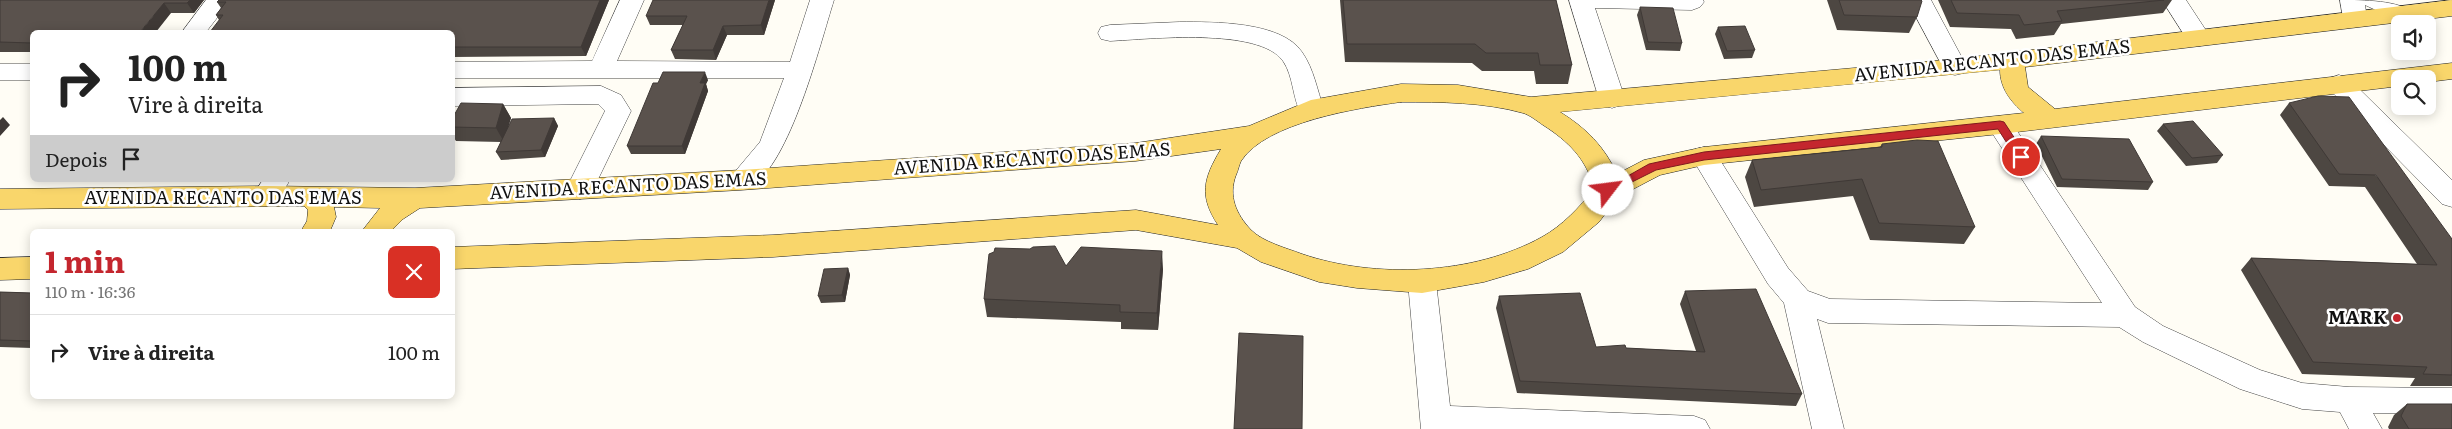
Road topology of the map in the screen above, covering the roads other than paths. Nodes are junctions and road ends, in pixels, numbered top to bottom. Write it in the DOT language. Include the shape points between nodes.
graph roads {
  1 [pos="219,0"];
  2 [pos="632,0"];
  3 [pos="822,0"];
  4 [pos="1581,0"];
  5 [pos="1592,0"];
  6 [pos="1919,0"];
  7 [pos="2174,0"];
  8 [pos="2373,0"];
  9 [pos="1692,2"];
  10 [pos="2452,8"];
  11 [pos="2353,9"];
  12 [pos="2403,14"];
  13 [pos="196,30"];
  14 [pos="1110,33"];
  15 [pos="2199,38"];
  16 [pos="2012,60"];
  17 [pos="1955,67"];
  18 [pos="600,69"];
  19 [pos="634,69"];
  20 [pos="455,70"];
  21 [pos="800,70"];
  22 [pos="2452,71"];
  23 [pos="0,72"];
  24 [pos="30,72"];
  25 [pos="2339,84"];
  26 [pos="455,97"];
  27 [pos="1612,100"];
  28 [pos="1532,106"];
  29 [pos="1311,109"];
  30 [pos="618,111"];
  31 [pos="2051,119"];
  32 [pos="2000,125"];
  33 [pos="1254,134"];
  34 [pos="773,142"];
  35 [pos="1704,156"];
  36 [pos="787,176"];
  37 [pos="741,180"];
  38 [pos="271,188"];
  39 [pos="580,189"];
  40 [pos="1608,190"];
  41 [pos="312,197"];
  42 [pos="2452,197"];
  43 [pos="415,198"];
  44 [pos="0,199"];
  45 [pos="317,229"];
  46 [pos="377,229"];
  47 [pos="1242,238"];
  48 [pos="455,258"];
  49 [pos="30,268"];
  50 [pos="0,269"];
  51 [pos="1422,282"];
  52 [pos="1798,299"];
  53 [pos="2125,315"];
  54 [pos="2349,400"];
  55 [pos="2452,401"];
  56 [pos="1437,424"];
  57 [pos="1692,429"];
  58 [pos="1828,429"];
  59 [pos="2366,429"];
  1 -- 13 [label="street"];
  2 -- 18 [label="street"];
  3 -- 21 [label="street"];
  4 -- 27 [label="street"];
  5 -- 9 [label="street"];
  6 -- 17 [label="street"];
  7 -- 15 [label="street"];
  8 -- 12 [label="street"];
  10 -- 12 [label="main road, AVENIDA RECANTO DAS EMAS"];
  11 -- 12 [label="main road, AVENIDA RECANTO DAS EMAS"];
  11 -- 15 [label="main road, AVENIDA RECANTO DAS EMAS"];
  14 -- 29 [label="street" via="1208,30 1272,39 1294,57"];
  15 -- 16 [label="main road, AVENIDA RECANTO DAS EMAS"];
  16 -- 17 [label="main road, AVENIDA RECANTO DAS EMAS"];
  16 -- 31 [label="main road" via="2018,91"];
  17 -- 27 [label="main road, AVENIDA RECANTO DAS EMAS"];
  18 -- 19 [label="street"];
  18 -- 20 [label="street"];
  19 -- 21 [label="street"];
  19 -- 30 [label="street"];
  21 -- 34 [label="street"];
  22 -- 25 [label="main road"];
  23 -- 24 [label="street"];
  25 -- 31 [label="main road"];
  25 -- 42 [label="street"];
  26 -- 30 [label="street" via="601,95 616,104"];
  27 -- 28 [label="main road, AVENIDA RECANTO DAS EMAS"];
  28 -- 29 [label="main road" via="1458,94 1401,93"];
  28 -- 40 [label="main road" via="1582,140 1600,163"];
  29 -- 33 [label="main road"];
  30 -- 39 [label="street"];
  31 -- 32 [label="main road"];
  32 -- 35 [label="main road"];
  32 -- 53 [label="street"];
  33 -- 36 [label="main road, AVENIDA RECANTO DAS EMAS" via="1136,152"];
  33 -- 47 [label="main road" via="1230,156 1218,187 1220,206"];
  34 -- 36 [label="street" via="778,166"];
  34 -- 37 [label="street"];
  35 -- 40 [label="main road" via="1653,167"];
  35 -- 52 [label="street" via="1778,276"];
  36 -- 37 [label="main road, AVENIDA RECANTO DAS EMAS"];
  37 -- 39 [label="main road, AVENIDA RECANTO DAS EMAS"];
  38 -- 41 [label="main road, AVENIDA RECANTO DAS EMAS"];
  38 -- 44 [label="main road, AVENIDA RECANTO DAS EMAS"];
  39 -- 43 [label="main road, AVENIDA RECANTO DAS EMAS"];
  40 -- 51 [label="main road" via="1589,215 1553,244 1484,271"];
  41 -- 43 [label="main road, AVENIDA RECANTO DAS EMAS"];
  41 -- 45 [label="main road" via="320,203 324,213"];
  43 -- 46 [label="main road" via="396,209"];
  47 -- 48 [label="main road" via="1136,220 773,246"];
  47 -- 51 [label="main road" via="1271,254 1319,271"];
  49 -- 50 [label="main road"];
  51 -- 56 [label="street"];
  52 -- 53 [label="street" via="1828,311"];
  52 -- 58 [label="street"];
  53 -- 54 [label="street" via="2153,334 2251,380 2302,396"];
  54 -- 55 [label="street"];
  54 -- 59 [label="street"];
  56 -- 57 [label="street"];
}
